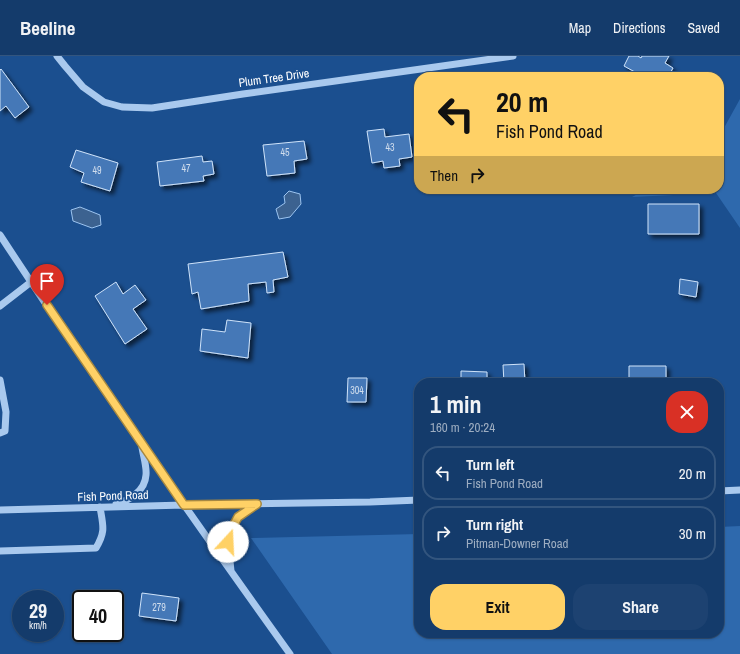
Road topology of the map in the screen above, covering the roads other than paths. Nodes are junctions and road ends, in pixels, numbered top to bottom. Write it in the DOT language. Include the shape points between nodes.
graph roads {
  1 [pos="57,56"];
  2 [pos="513,56"];
  3 [pos="0,235"];
  4 [pos="31,282"];
  5 [pos="0,306"];
  6 [pos="0,380"];
  7 [pos="0,433"];
  8 [pos="142,444"];
  9 [pos="740,490"];
  10 [pos="724,491"];
  11 [pos="414,500"];
  12 [pos="257,504"];
  13 [pos="184,505"];
  14 [pos="103,507"];
  15 [pos="0,510"];
  16 [pos="0,551"];
  17 [pos="231,571"];
  18 [pos="290,654"];
  1 -- 2 [label="street, Plum Tree Drive" via="83,87 104,102 122,107 152,108"];
  3 -- 4 [label="street"];
  4 -- 5 [label="street"];
  4 -- 8 [label="street"];
  6 -- 7 [label="street" via="6,412 5,431"];
  8 -- 13 [label="street"];
  8 -- 14 [label="street" via="146,475 143,485 137,494 122,502"];
  9 -- 10 [label="street"];
  11 -- 12 [label="street, Fish Pond Road"];
  12 -- 13 [label="street, Fish Pond Road"];
  12 -- 17 [label="street" via="238,517 231,530 228,542"];
  13 -- 14 [label="street, Fish Pond Road"];
  13 -- 17 [label="street"];
  14 -- 15 [label="street, Fish Pond Road"];
  14 -- 16 [label="street" via="104,531 96,548"];
  17 -- 18 [label="street"];
}
